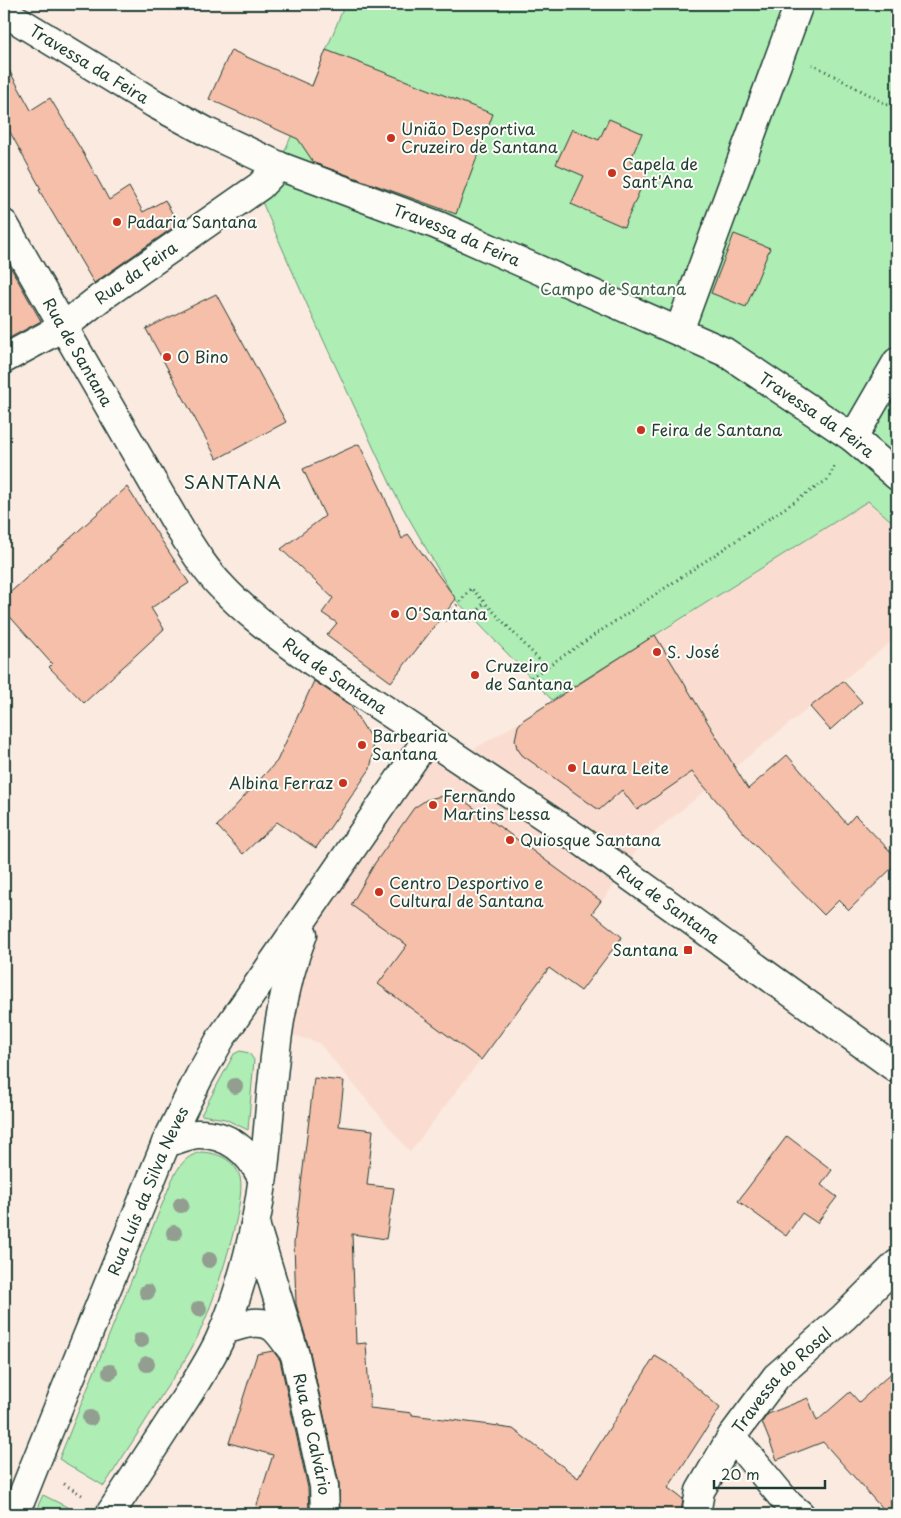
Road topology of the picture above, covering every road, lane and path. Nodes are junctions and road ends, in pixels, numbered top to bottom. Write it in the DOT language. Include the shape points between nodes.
graph roads {
  1 [pos="799,4"];
  2 [pos="4,12"];
  3 [pos="781,48"];
  4 [pos="897,110"];
  5 [pos="279,166"];
  6 [pos="4,224"];
  7 [pos="63,327"];
  8 [pos="679,332"];
  9 [pos="4,359"];
  10 [pos="897,362"];
  11 [pos="853,438"];
  12 [pos="897,476"];
  13 [pos="485,602"];
  14 [pos="444,621"];
  15 [pos="470,621"];
  16 [pos="546,667"];
  17 [pos="527,680"];
  18 [pos="428,738"];
  19 [pos="325,888"];
  20 [pos="897,1069"];
  21 [pos="166,1143"];
  22 [pos="262,1178"];
  23 [pos="255,1224"];
  24 [pos="897,1264"];
  25 [pos="224,1330"];
  26 [pos="295,1354"];
  27 [pos="732,1436"];
  28 [pos="60,1481"];
  29 [pos="85,1496"];
  30 [pos="11,1514"];
  31 [pos="110,1514"];
  32 [pos="325,1514"];
  33 [pos="696,1514"];
  34 [pos="800,1514"];
  1 -- 3 [label="main road"];
  2 -- 5 [label="main road, Travessa da Feira" via="155,104"];
  3 -- 4 [label="path"];
  3 -- 8 [label="main road"];
  5 -- 7 [label="main road, Rua da Feira" via="260,186"];
  5 -- 8 [label="main road, Travessa da Feira" via="437,225"];
  6 -- 7 [label="main road, Rua de Santana"];
  7 -- 9 [label="main road, Rua da Feira"];
  7 -- 18 [label="main road, Rua de Santana" via="181,531 221,586 292,646 354,691"];
  8 -- 11 [label="main road, Travessa da Feira" via="725,352"];
  10 -- 11 [label="main road"];
  11 -- 12 [label="main road, Travessa da Feira"];
  11 -- 16 [label="path" via="827,480"];
  13 -- 14 [label="path" via="471,588"];
  13 -- 15 [label="path"];
  13 -- 16 [label="path"];
  16 -- 17 [label="path"];
  18 -- 19 [label="main road, Rua Luís da Silva Neves"];
  18 -- 20 [label="main road, Rua de Santana" via="577,838"];
  19 -- 21 [label="main road, Rua Luís da Silva Neves" via="221,1038"];
  19 -- 22 [label="main road, Rua Luís da Silva Neves" via="297,950 282,1010"];
  21 -- 22 [label="main road" via="197,1134 220,1136 247,1154"];
  21 -- 30 [label="main road, Rua Luís da Silva Neves" via="22,1497"];
  22 -- 23 [label="main road, Rua Luís da Silva Neves"];
  23 -- 25 [label="main road, Rua Luís da Silva Neves" via="242,1278"];
  23 -- 26 [label="main road, Rua do Calvário"];
  24 -- 27 [label="main road, Travessa do Rosal" via="844,1317 776,1377"];
  25 -- 26 [label="main road, Rua do Calvário" via="263,1322 274,1328"];
  25 -- 31 [label="main road, Rua Luís da Silva Neves" via="192,1389"];
  26 -- 32 [label="main road, Rua do Calvário" via="324,1486"];
  27 -- 33 [label="main road, Travessa do Rosal" via="700,1491"];
  27 -- 34 [label="main road"];
  28 -- 29 [label="path"];
}
